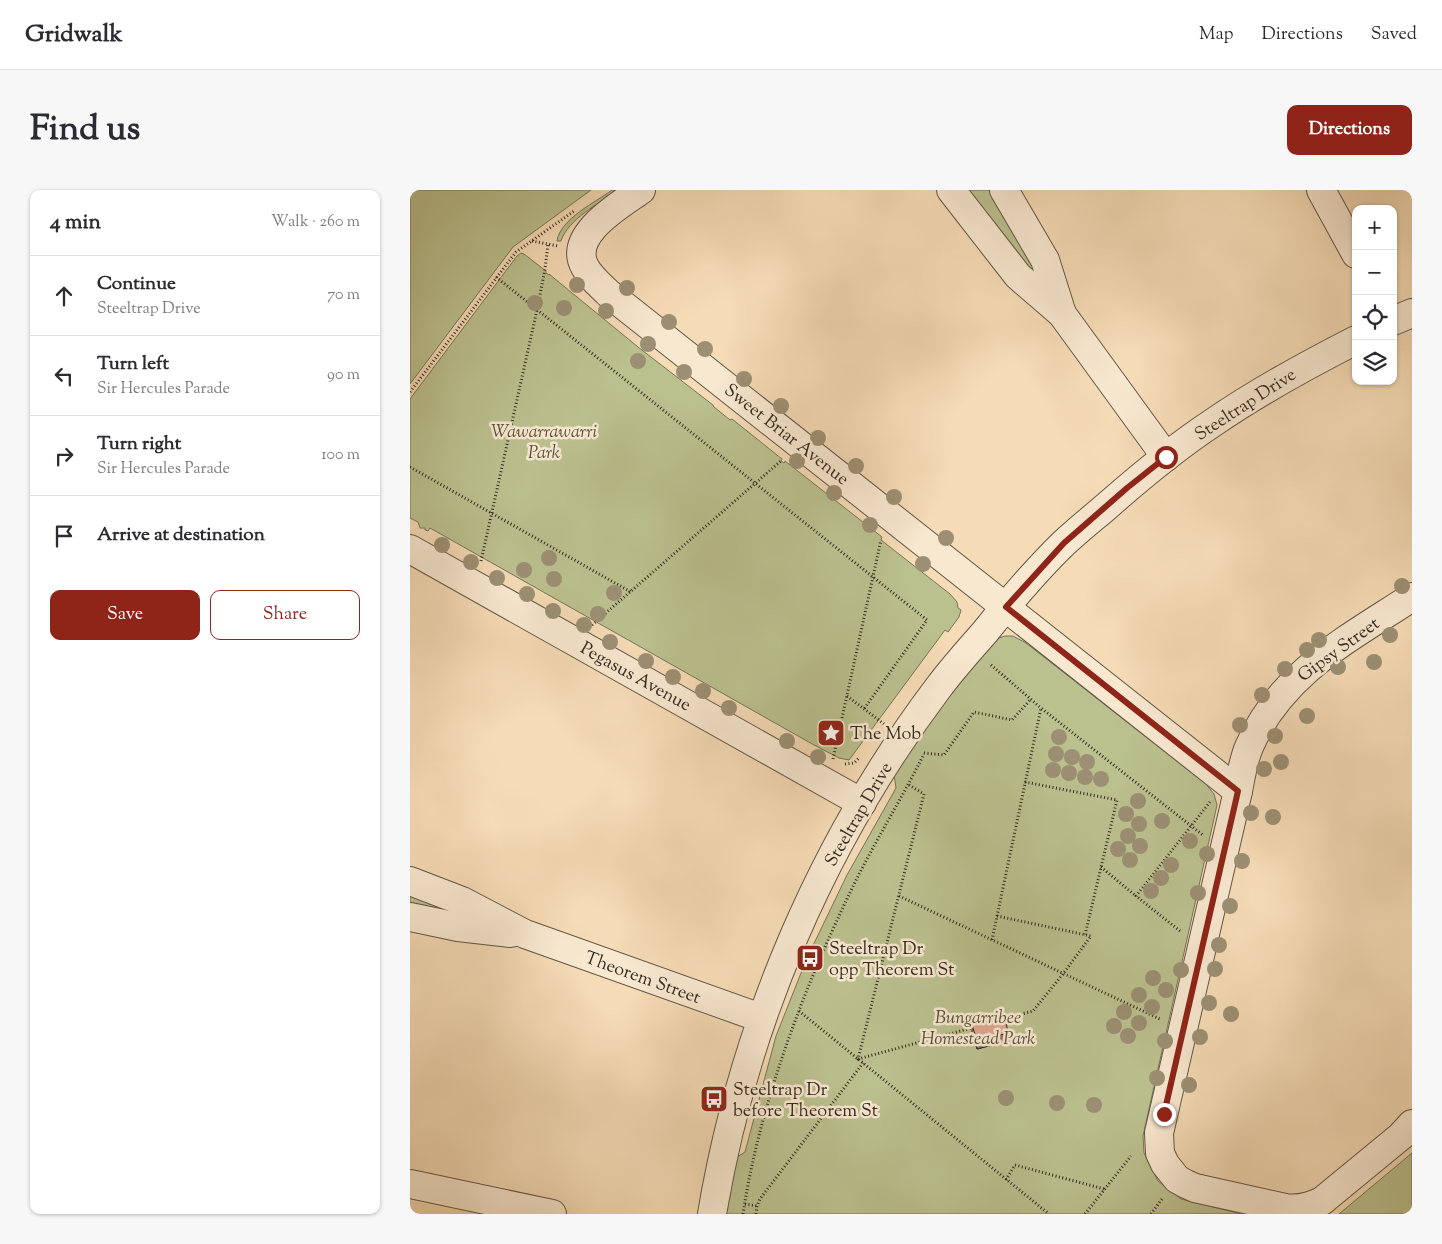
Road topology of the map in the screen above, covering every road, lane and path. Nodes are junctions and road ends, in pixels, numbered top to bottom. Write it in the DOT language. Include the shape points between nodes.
graph roads {
  1 [pos="641,190"];
  2 [pos="951,190"];
  3 [pos="1004,190"];
  4 [pos="1321,190"];
  5 [pos="579,207"];
  6 [pos="548,244"];
  7 [pos="1354,250"];
  8 [pos="496,277"];
  9 [pos="537,310"];
  10 [pos="1412,313"];
  11 [pos="1062,314"];
  12 [pos="1397,319"];
  13 [pos="1352,342"];
  14 [pos="410,392"];
  15 [pos="1166,457"];
  16 [pos="782,459"];
  17 [pos="410,467"];
  18 [pos="755,484"];
  19 [pos="492,513"];
  20 [pos="882,537"];
  21 [pos="410,549"];
  22 [pos="481,562"];
  23 [pos="873,578"];
  24 [pos="631,592"];
  25 [pos="1412,597"];
  26 [pos="1006,607"];
  27 [pos="592,625"];
  28 [pos="991,665"];
  29 [pos="847,696"];
  30 [pos="1031,699"];
  31 [pos="1041,708"];
  32 [pos="864,709"];
  33 [pos="883,724"];
  34 [pos="833,759"];
  35 [pos="1025,782"];
  36 [pos="908,784"];
  37 [pos="1238,791"];
  38 [pos="1210,801"];
  39 [pos="862,803"];
  40 [pos="1191,826"];
  41 [pos="1205,837"];
  42 [pos="1101,866"];
  43 [pos="410,881"];
  44 [pos="900,896"];
  45 [pos="1136,896"];
  46 [pos="997,916"];
  47 [pos="410,917"];
  48 [pos="525,934"];
  49 [pos="1183,934"];
  50 [pos="1085,935"];
  51 [pos="992,940"];
  52 [pos="1063,974"];
  53 [pos="799,1011"];
  54 [pos="761,1018"];
  55 [pos="1163,1020"];
  56 [pos="996,1021"];
  57 [pos="978,1026"];
  58 [pos="858,1058"];
  59 [pos="863,1063"];
  60 [pos="1412,1124"];
  61 [pos="1132,1156"];
  62 [pos="1006,1180"];
  63 [pos="410,1184"];
  64 [pos="1104,1189"];
  65 [pos="745,1204"];
  66 [pos="757,1206"];
  67 [pos="552,1214"];
  68 [pos="712,1214"];
  69 [pos="744,1214"];
  70 [pos="756,1214"];
  71 [pos="1049,1214"];
  72 [pos="1085,1214"];
  1 -- 26 [label="street, Sweet Briar Avenue" via="614,209 586,237 580,251 584,266 608,293"];
  2 -- 11 [label="street" via="1018,276"];
  3 -- 11 [label="street" via="1045,260"];
  4 -- 7 [label="street"];
  5 -- 8 [label="path" via="520,249"];
  6 -- 9 [label="path"];
  8 -- 9 [label="path"];
  8 -- 14 [label="path"];
  9 -- 18 [label="path"];
  9 -- 19 [label="path"];
  10 -- 12 [label="street"];
  11 -- 15 [label="street"];
  13 -- 15 [label="street, Steeltrap Drive" via="1300,368 1213,422"];
  15 -- 26 [label="street, Steeltrap Drive" via="1064,543"];
  16 -- 18 [label="path"];
  17 -- 19 [label="path"];
  18 -- 23 [label="path"];
  18 -- 24 [label="path"];
  19 -- 22 [label="path"];
  19 -- 24 [label="path"];
  20 -- 23 [label="path"];
  21 -- 39 [label="street, Pegasus Avenue"];
  23 -- 29 [label="path"];
  23 -- 32 [label="path" via="927,620"];
  24 -- 27 [label="path"];
  25 -- 37 [label="street, Gipsy Street" via="1329,652 1298,676 1279,697 1249,748"];
  26 -- 37 [label="street, Sweet Briar Avenue"];
  26 -- 39 [label="street, Steeltrap Drive" via="939,687"];
  28 -- 30 [label="path"];
  29 -- 32 [label="path"];
  29 -- 34 [label="path"];
  30 -- 31 [label="path"];
  30 -- 36 [label="path" via="1012,720 974,712 944,755 924,753"];
  31 -- 35 [label="path"];
  31 -- 40 [label="path"];
  32 -- 33 [label="path"];
  35 -- 42 [label="path" via="1117,800"];
  35 -- 46 [label="path"];
  36 -- 44 [label="path" via="924,794"];
  36 -- 53 [label="path" via="846,900"];
  37 -- 60 [label="street, Gipsy Street" via="1159,1133 1160,1153 1165,1164 1177,1179 1195,1188 1295,1210 1322,1200"];
  38 -- 40 [label="path"];
  39 -- 54 [label="street, Steeltrap Drive" via="806,910"];
  40 -- 41 [label="path"];
  40 -- 45 [label="path"];
  42 -- 45 [label="path"];
  42 -- 50 [label="path"];
  43 -- 48 [label="street, Theorem Street" via="462,901"];
  44 -- 51 [label="path"];
  44 -- 58 [label="path"];
  45 -- 49 [label="path"];
  46 -- 50 [label="path"];
  46 -- 51 [label="path"];
  47 -- 48 [label="street, Theorem Street" via="458,927"];
  48 -- 54 [label="street, Theorem Street"];
  50 -- 52 [label="path" via="1091,936"];
  51 -- 52 [label="path"];
  52 -- 55 [label="path"];
  52 -- 56 [label="path" via="1033,1011"];
  53 -- 58 [label="path"];
  53 -- 65 [label="path" via="772,1090"];
  54 -- 68 [label="street, Steeltrap Drive" via="726,1142"];
  57 -- 58 [label="path"];
  58 -- 59 [label="path"];
  59 -- 62 [label="path"];
  59 -- 66 [label="path"];
  61 -- 64 [label="path"];
  62 -- 64 [label="path" via="1015,1165"];
  62 -- 71 [label="path"];
  63 -- 67 [label="street"];
  64 -- 72 [label="path"];
  65 -- 66 [label="path"];
  65 -- 69 [label="path"];
  66 -- 70 [label="path"];
}
